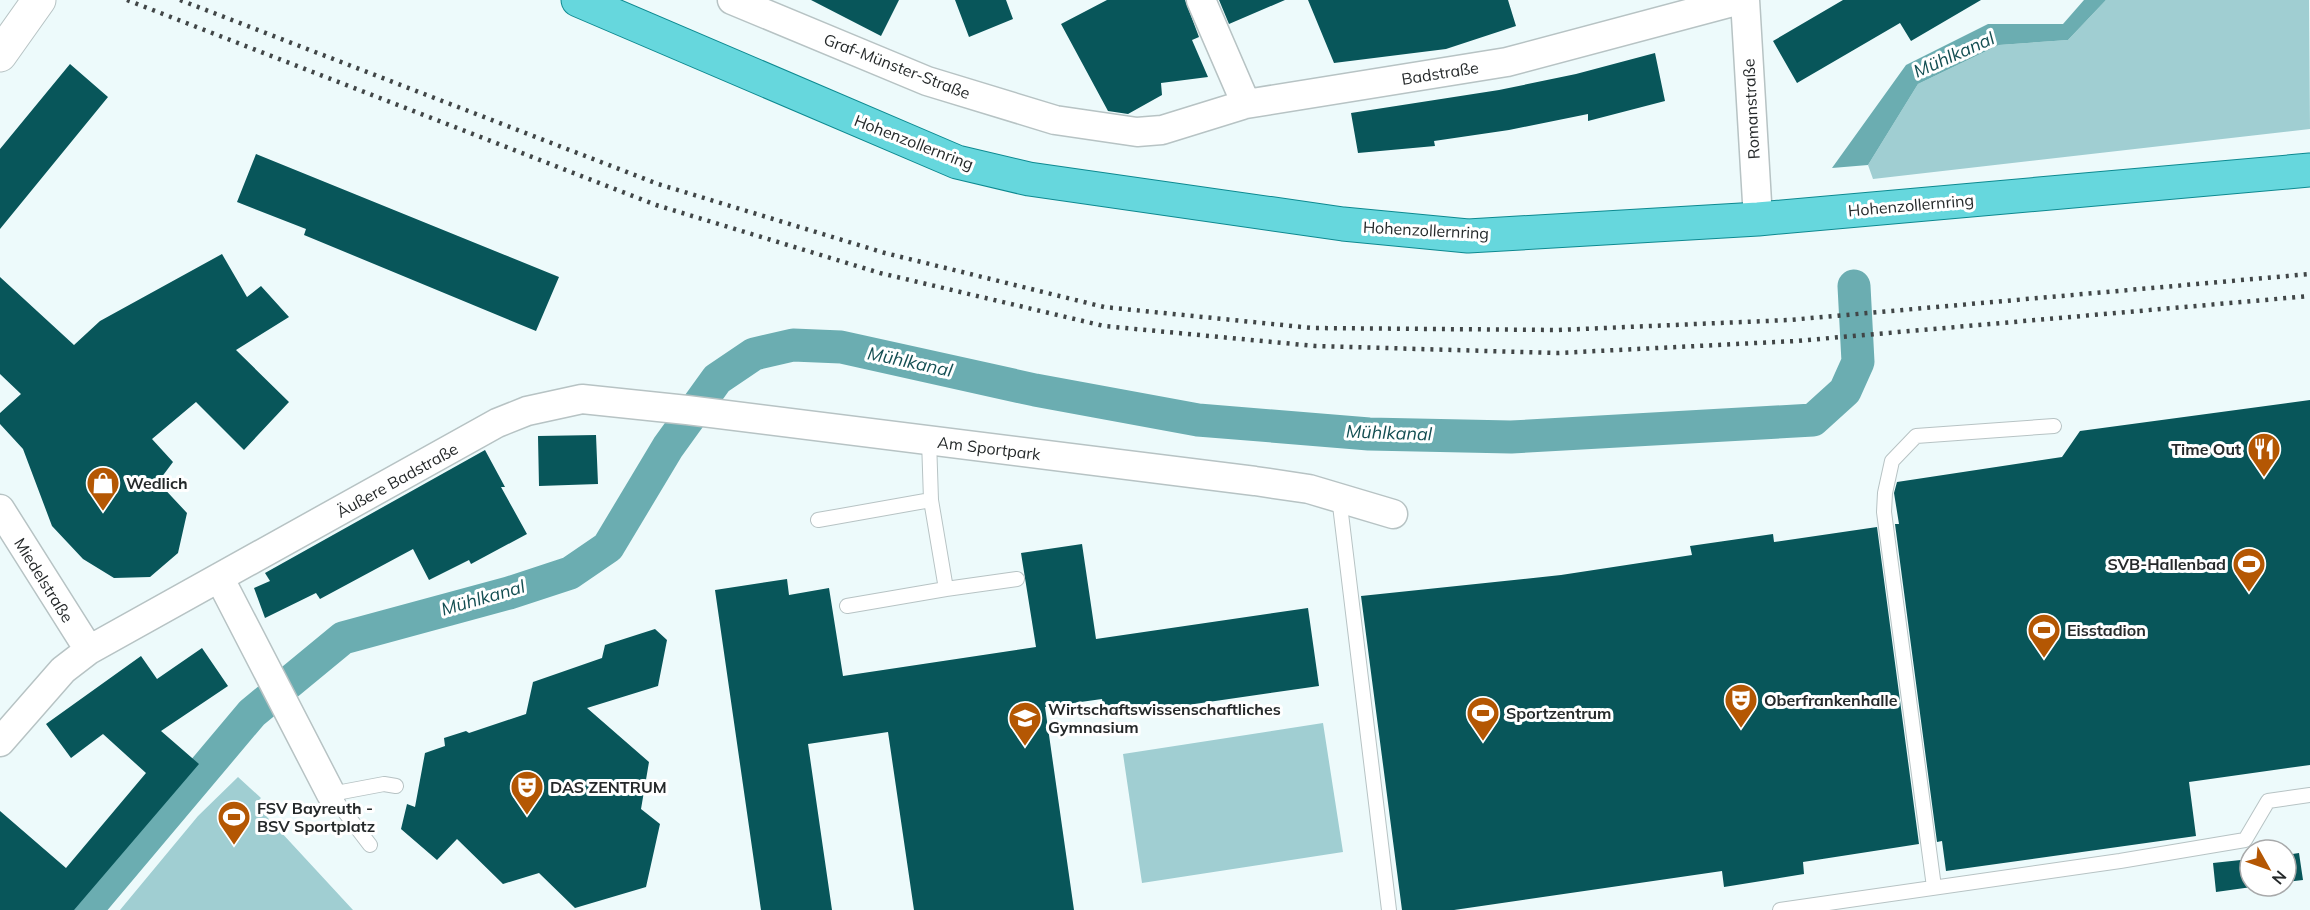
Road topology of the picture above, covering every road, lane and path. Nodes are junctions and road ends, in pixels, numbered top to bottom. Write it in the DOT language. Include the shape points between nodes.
graph roads {
  1 [pos="39,0"];
  2 [pos="578,0"];
  3 [pos="732,0"];
  4 [pos="1201,0"];
  5 [pos="1740,0"];
  6 [pos="1745,0"];
  7 [pos="0,55"];
  8 [pos="1246,104"];
  9 [pos="1137,132"];
  10 [pos="2310,170"];
  11 [pos="1758,219"];
  12 [pos="582,399"];
  13 [pos="2054,426"];
  14 [pos="928,440"];
  15 [pos="1340,497"];
  16 [pos="931,500"];
  17 [pos="0,509"];
  18 [pos="1393,514"];
  19 [pos="818,520"];
  20 [pos="220,579"];
  21 [pos="1017,579"];
  22 [pos="946,589"];
  23 [pos="847,606"];
  24 [pos="89,650"];
  25 [pos="0,742"];
  26 [pos="396,786"];
  27 [pos="331,794"];
  28 [pos="2310,795"];
  29 [pos="370,845"];
  30 [pos="1934,887"];
  31 [pos="1389,910"];
  32 [pos="1780,910"];
  1 -- 7 [label="main road"];
  2 -- 11 [label="main road, Hohenzollernring" via="957,162 1029,179 1343,224 1468,236"];
  3 -- 9 [label="street, Graf-Münster-Straße" via="927,81 1055,120"];
  4 -- 8 [label="street"];
  5 -- 8 [label="street, Badstraße" via="1507,62"];
  6 -- 11 [label="street, Romanstraße"];
  8 -- 9 [label="street, Badstraße" via="1162,130"];
  10 -- 11 [label="main road, Hohenzollernring"];
  12 -- 14 [label="street, Am Sportpark"];
  12 -- 20 [label="street, Äußere Badstraße" via="527,411 497,423"];
  13 -- 30 [label="lane" via="1916,436 1892,462 1884,512"];
  14 -- 15 [label="street, Am Sportpark" via="1256,481"];
  14 -- 16 [label="lane"];
  15 -- 18 [label="street, Am Sportpark"];
  15 -- 31 [label="lane"];
  16 -- 19 [label="lane"];
  16 -- 22 [label="lane"];
  17 -- 24 [label="street, Miedelstraße"];
  20 -- 24 [label="street, Äußere Badstraße"];
  20 -- 27 [label="street"];
  21 -- 22 [label="lane"];
  22 -- 23 [label="lane"];
  24 -- 25 [label="street, Äußere Badstraße" via="63,670"];
  26 -- 27 [label="lane" via="384,784"];
  27 -- 29 [label="lane"];
  28 -- 30 [label="lane" via="2268,801 2245,840"];
  30 -- 32 [label="lane"];
}
